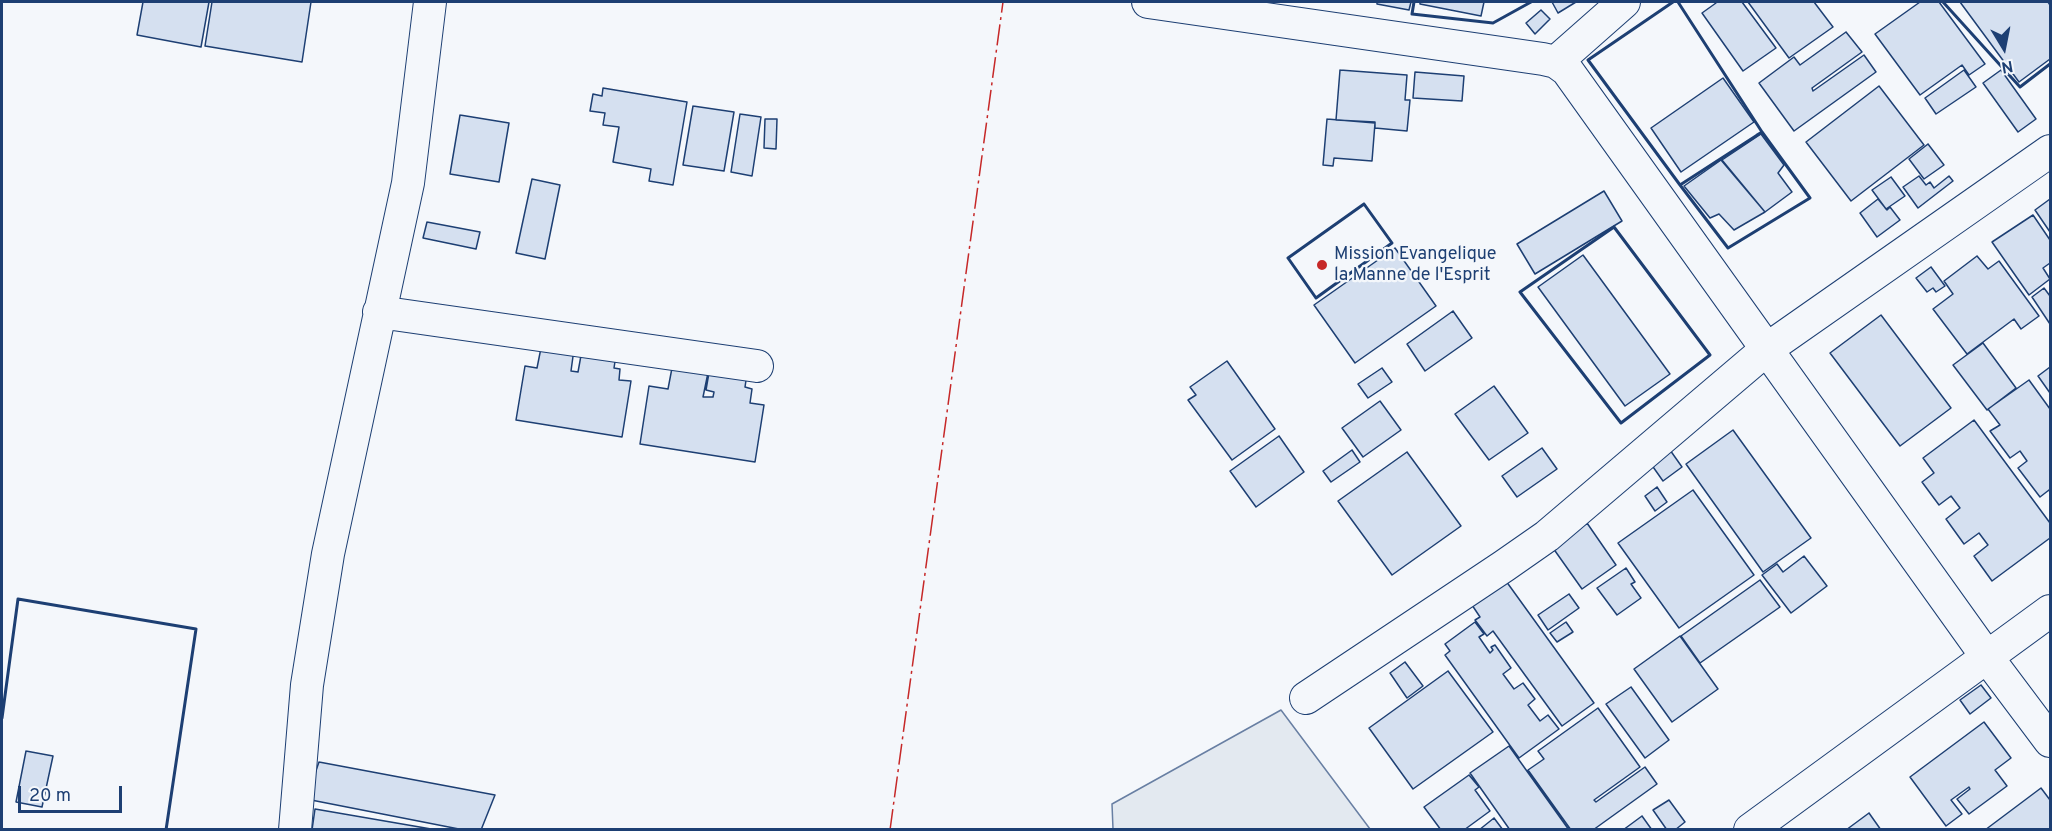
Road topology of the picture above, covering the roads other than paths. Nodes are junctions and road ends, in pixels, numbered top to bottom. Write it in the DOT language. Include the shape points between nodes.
graph roads {
  1 [pos="430,2"];
  2 [pos="1148,2"];
  3 [pos="1624,2"];
  4 [pos="1556,62"];
  5 [pos="2050,151"];
  6 [pos="379,312"];
  7 [pos="1767,349"];
  8 [pos="758,366"];
  9 [pos="2050,611"];
  10 [pos="1987,657"];
  11 [pos="1306,698"];
  12 [pos="2050,741"];
  13 [pos="295,830"];
  14 [pos="1750,830"];
  1 -- 6 [label="street" via="408,183"];
  2 -- 4 [label="street"];
  3 -- 4 [label="street"];
  4 -- 7 [label="street" via="1575,80"];
  5 -- 7 [label="street"];
  6 -- 8 [label="street"];
  6 -- 13 [label="street" via="328,554 307,685"];
  7 -- 10 [label="street"];
  7 -- 11 [label="street" via="1547,536"];
  9 -- 10 [label="street"];
  10 -- 12 [label="street"];
  10 -- 14 [label="street"];
}
